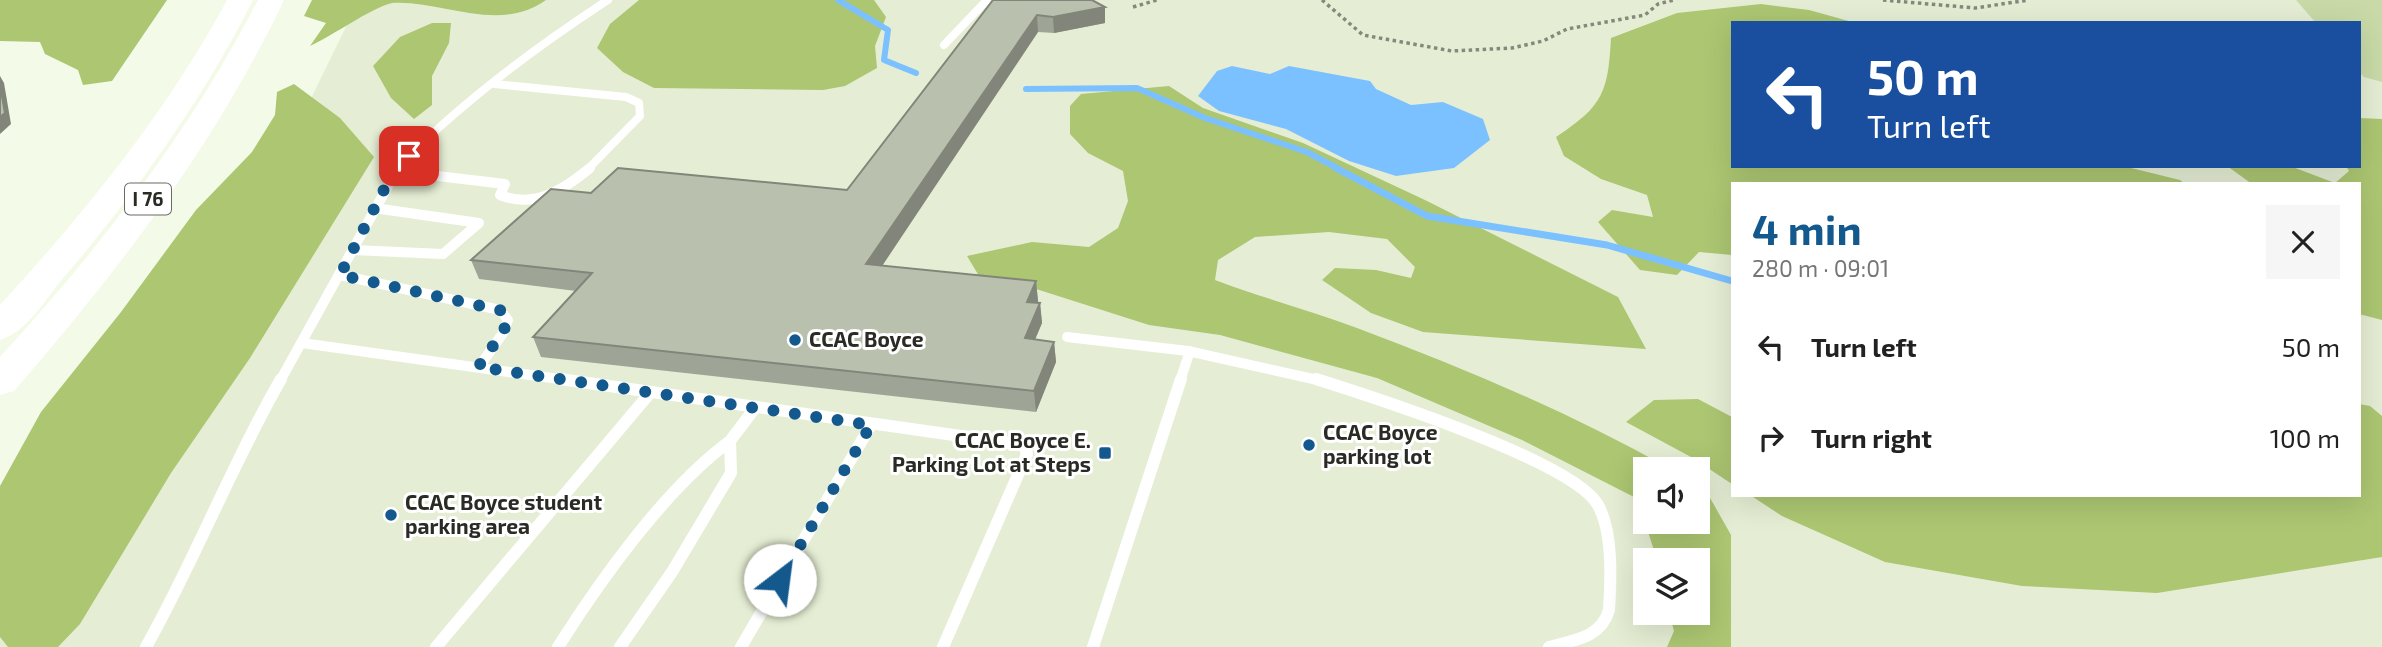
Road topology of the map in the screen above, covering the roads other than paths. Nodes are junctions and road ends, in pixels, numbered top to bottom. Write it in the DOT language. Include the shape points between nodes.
graph roads {
  1 [pos="240,0"];
  2 [pos="271,0"];
  3 [pos="608,0"];
  4 [pos="987,0"];
  5 [pos="944,45"];
  6 [pos="494,84"];
  7 [pos="395,171"];
  8 [pos="374,208"];
  9 [pos="353,250"];
  10 [pos="340,275"];
  11 [pos="0,328"];
  12 [pos="1067,337"];
  13 [pos="302,343"];
  14 [pos="1190,351"];
  15 [pos="478,367"];
  16 [pos="0,382"];
  17 [pos="650,393"];
  18 [pos="755,408"];
  19 [pos="871,425"];
  20 [pos="730,441"];
  21 [pos="146,647"];
  22 [pos="436,647"];
  23 [pos="558,647"];
  24 [pos="620,647"];
  25 [pos="741,647"];
  26 [pos="943,647"];
  27 [pos="1093,647"];
  28 [pos="1549,647"];
  1 -- 11 [label="highway, I 76" via="217,44 149,146 53,269"];
  2 -- 16 [label="highway, I 76" via="233,74 177,159 94,270"];
  3 -- 6 [label="lane"];
  4 -- 5 [label="lane"];
  6 -- 7 [label="lane" via="431,133"];
  6 -- 7 [label="lane" via="626,97 639,103 640,116 557,193 537,202 509,201 500,195 505,184"];
  7 -- 8 [label="lane"];
  8 -- 9 [label="lane"];
  8 -- 9 [label="lane" via="479,223 443,254"];
  9 -- 10 [label="lane"];
  10 -- 13 [label="lane"];
  10 -- 15 [label="lane" via="500,310 508,320"];
  12 -- 14 [label="lane"];
  13 -- 15 [label="lane"];
  13 -- 21 [label="lane" via="254,426"];
  14 -- 27 [label="lane"];
  14 -- 28 [label="lane" via="1434,417 1562,474 1591,494 1603,513 1612,603 1608,621 1597,634"];
  15 -- 17 [label="lane"];
  17 -- 18 [label="lane"];
  17 -- 22 [label="lane"];
  18 -- 19 [label="lane"];
  18 -- 20 [label="lane"];
  19 -- 25 [label="lane"];
  19 -- 26 [label="lane" via="1024,445 1027,454"];
  20 -- 23 [label="lane" via="697,465 592,594"];
  20 -- 24 [label="lane" via="732,473 673,572"];
}
